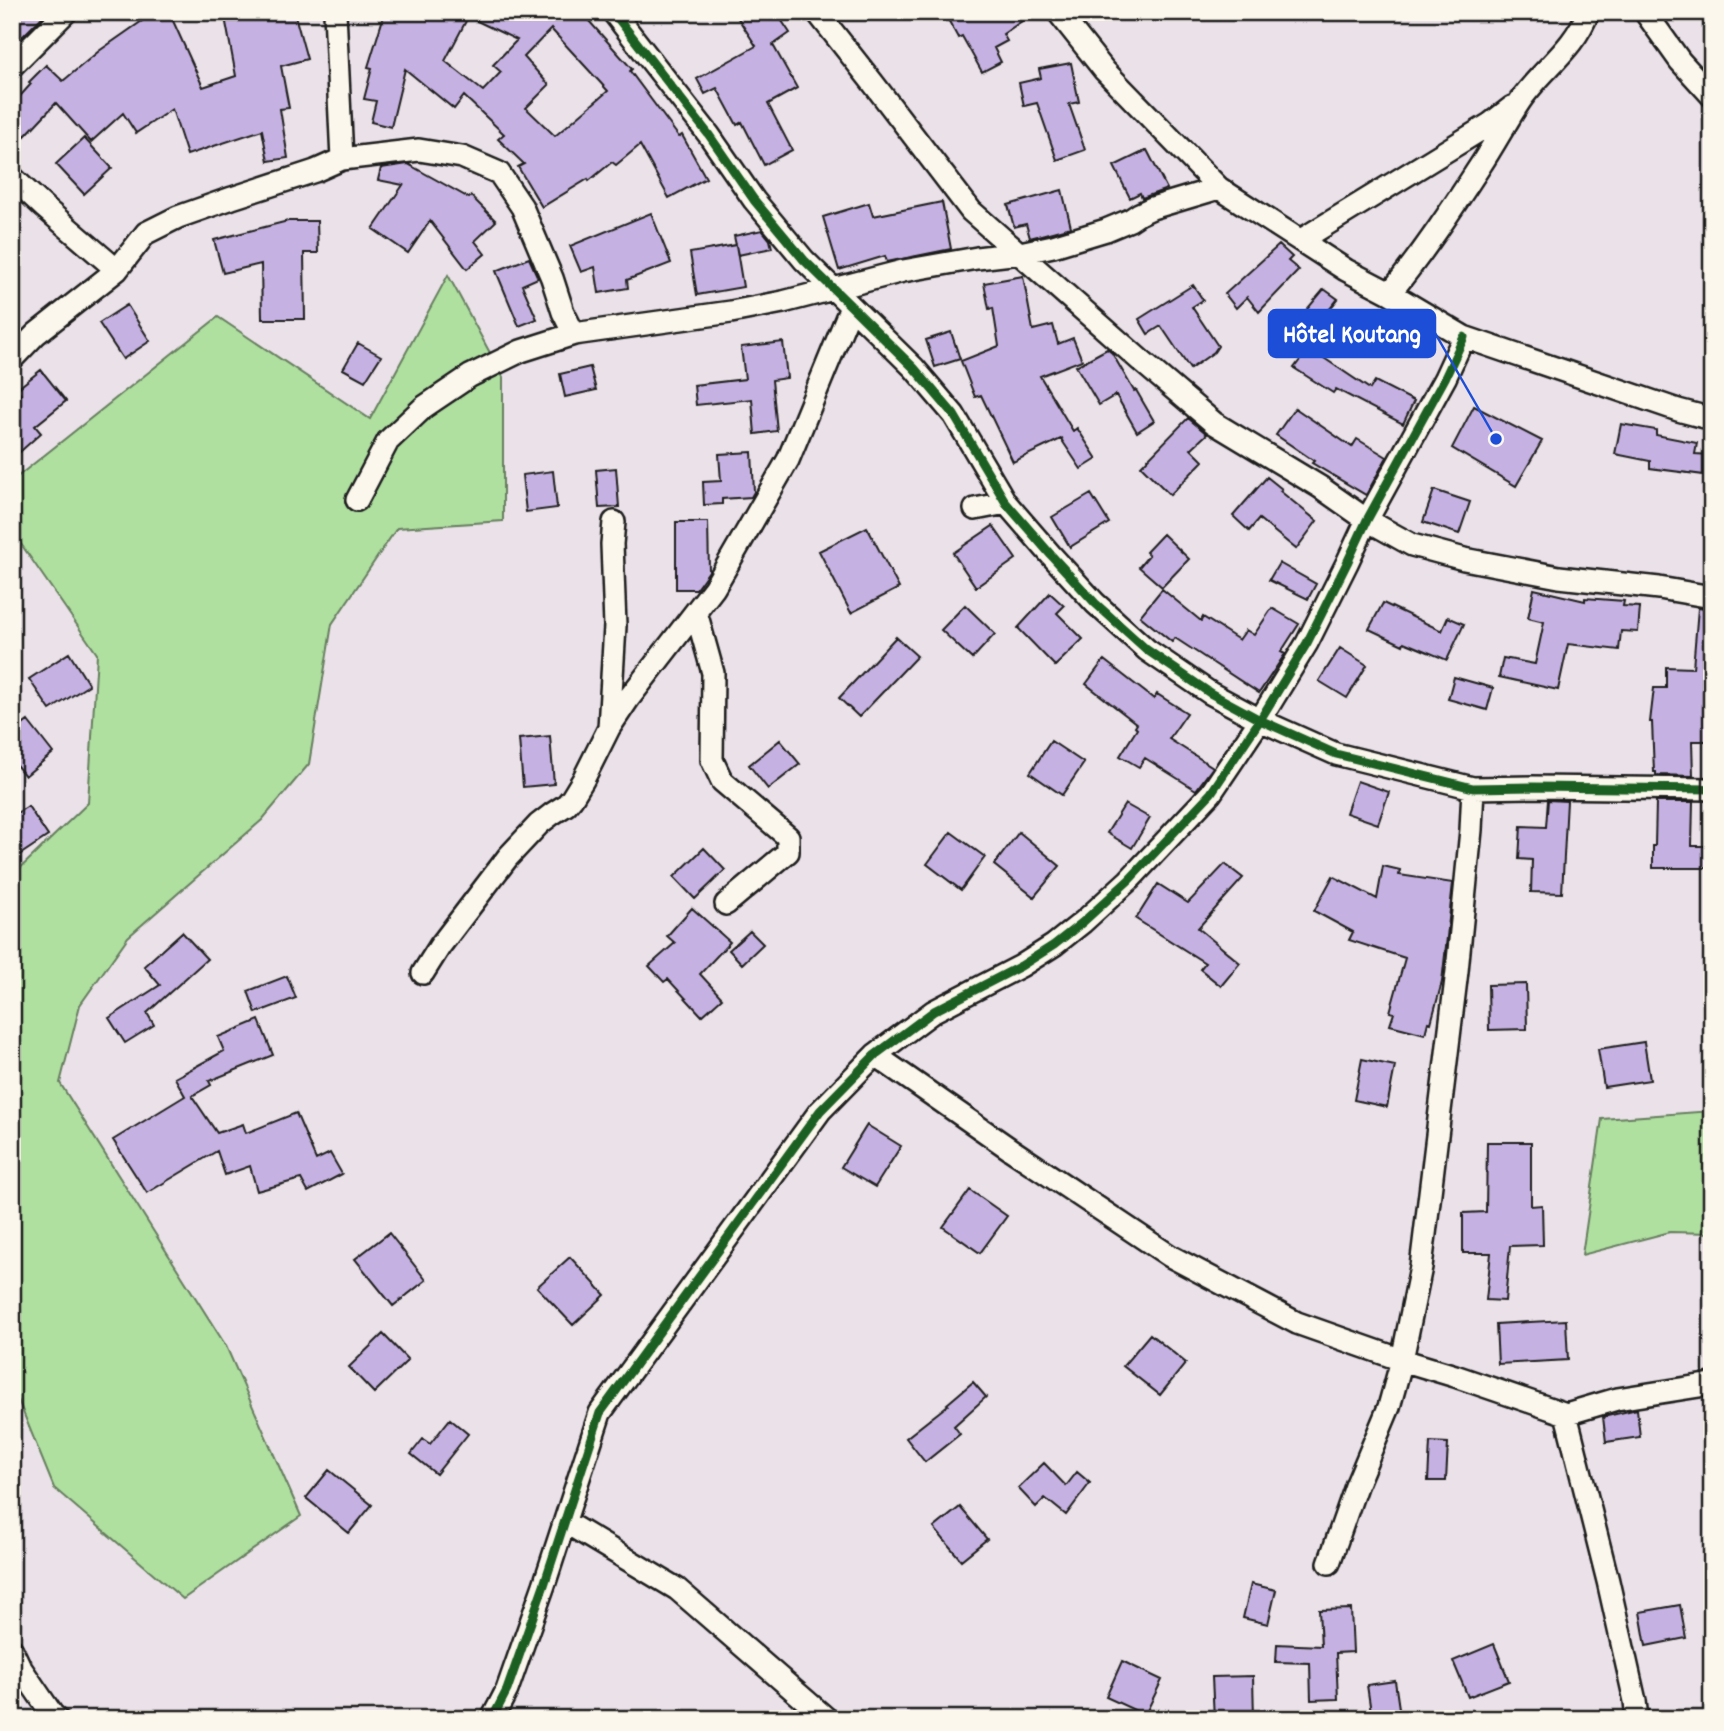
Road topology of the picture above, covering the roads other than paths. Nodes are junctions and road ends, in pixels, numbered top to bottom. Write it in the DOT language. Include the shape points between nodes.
graph roads {
  1 [pos="66,12"];
  2 [pos="335,12"];
  3 [pos="612,12"];
  4 [pos="817,12"];
  5 [pos="1058,12"];
  6 [pos="1588,12"];
  7 [pos="1645,12"];
  8 [pos="12,66"];
  9 [pos="1712,96"];
  10 [pos="1520,102"];
  11 [pos="342,159"];
  12 [pos="12,177"];
  13 [pos="1219,188"];
  14 [pos="1301,240"];
  15 [pos="1020,253"];
  16 [pos="117,270"];
  17 [pos="833,290"];
  18 [pos="1390,293"];
  19 [pos="851,307"];
  20 [pos="574,334"];
  21 [pos="1464,337"];
  22 [pos="12,359"];
  23 [pos="1712,419"];
  24 [pos="357,500"];
  25 [pos="1006,503"];
  26 [pos="975,509"];
  27 [pos="1367,520"];
  28 [pos="614,522"];
  29 [pos="1712,597"];
  30 [pos="696,611"];
  31 [pos="1260,720"];
  32 [pos="609,727"];
  33 [pos="1473,788"];
  34 [pos="1712,789"];
  35 [pos="726,904"];
  36 [pos="424,973"];
  37 [pos="876,1055"];
  38 [pos="1402,1360"];
  39 [pos="1712,1384"];
  40 [pos="1566,1414"];
  41 [pos="565,1522"];
  42 [pos="1329,1563"];
  43 [pos="12,1650"];
  44 [pos="57,1719"];
  45 [pos="492,1719"];
  46 [pos="827,1719"];
  47 [pos="1637,1719"];
  1 -- 8 [label="street"];
  2 -- 11 [label="street"];
  3 -- 17 [label="street" via="754,200"];
  4 -- 15 [label="street" via="971,211"];
  5 -- 13 [label="street" via="1104,70"];
  6 -- 10 [label="street" via="1575,38"];
  7 -- 9 [label="street"];
  10 -- 14 [label="street"];
  10 -- 18 [label="street"];
  11 -- 16 [label="street" via="146,233"];
  11 -- 20 [label="street" via="419,149 462,157 499,173 523,206"];
  12 -- 16 [label="street"];
  13 -- 14 [label="street"];
  13 -- 15 [label="street" via="1153,208 1106,230"];
  14 -- 18 [label="street"];
  15 -- 17 [label="street" via="903,271"];
  15 -- 27 [label="street" via="1214,423"];
  16 -- 22 [label="street" via="36,334"];
  17 -- 19 [label="street"];
  17 -- 20 [label="street" via="731,312"];
  18 -- 21 [label="street"];
  19 -- 25 [label="street" via="954,415"];
  19 -- 30 [label="street" via="788,460"];
  20 -- 24 [label="street" via="521,351 470,376 424,407 388,441"];
  21 -- 23 [label="street"];
  21 -- 27 [label="street"];
  25 -- 26 [label="street"];
  25 -- 31 [label="street" via="1095,603 1147,650"];
  27 -- 29 [label="street" via="1412,545 1464,559"];
  27 -- 31 [label="street" via="1307,643"];
  28 -- 32 [label="street" via="615,626"];
  30 -- 32 [label="street"];
  30 -- 35 [label="street" via="713,673 712,760 722,781 788,837 789,852"];
  31 -- 33 [label="street" via="1336,754"];
  31 -- 37 [label="street" via="1212,793 1083,922 1021,966 934,1011"];
  32 -- 36 [label="street" via="572,798 508,857"];
  33 -- 34 [label="street"];
  33 -- 38 [label="street" via="1441,1112 1421,1266"];
  37 -- 38 [label="street" via="1170,1256 1297,1323"];
  37 -- 41 [label="street" via="820,1111 600,1413"];
  38 -- 40 [label="street"];
  38 -- 42 [label="street" via="1389,1407"];
  39 -- 40 [label="street" via="1617,1399"];
  40 -- 47 [label="street"];
  41 -- 45 [label="street" via="507,1690"];
  41 -- 46 [label="street" via="677,1588"];
  43 -- 44 [label="street"];
}
